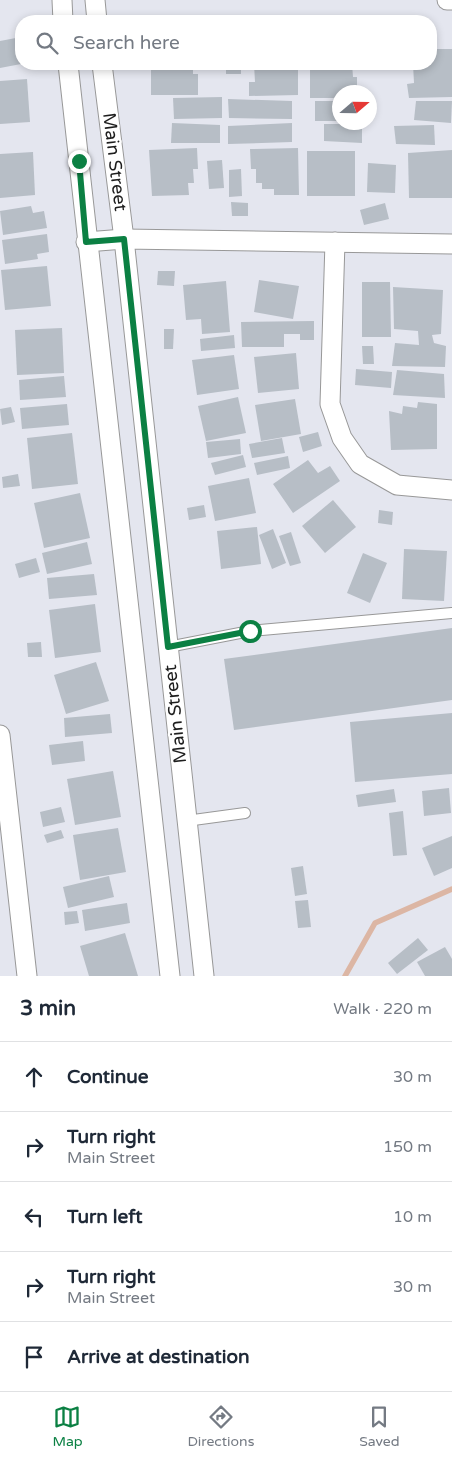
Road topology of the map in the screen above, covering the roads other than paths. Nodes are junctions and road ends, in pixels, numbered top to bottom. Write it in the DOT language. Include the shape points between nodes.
graph roads {
  1 [pos="62,0"];
  2 [pos="95,0"];
  3 [pos="448,0"];
  4 [pos="452,0"];
  5 [pos="63,15"];
  6 [pos="96,15"];
  7 [pos="69,70"];
  8 [pos="103,70"];
  9 [pos="124,239"];
  10 [pos="86,242"];
  11 [pos="335,242"];
  12 [pos="452,244"];
  13 [pos="452,490"];
  14 [pos="452,613"];
  15 [pos="168,647"];
  16 [pos="0,735"];
  17 [pos="245,813"];
  18 [pos="186,820"];
  19 [pos="27,976"];
  20 [pos="170,976"];
  21 [pos="204,976"];
  1 -- 5 [label="street"];
  2 -- 6 [label="street"];
  3 -- 4 [label="street"];
  7 -- 10 [label="street, Main Street"];
  8 -- 9 [label="street, Main Street"];
  9 -- 10 [label="street"];
  9 -- 11 [label="street"];
  9 -- 15 [label="street, Main Street"];
  10 -- 20 [label="street, Main Street"];
  11 -- 12 [label="street"];
  11 -- 13 [label="street" via="330,404 342,438 360,464 396,485"];
  14 -- 15 [label="lane" via="250,631"];
  15 -- 18 [label="street, Main Street"];
  16 -- 19 [label="street"];
  17 -- 18 [label="lane"];
  18 -- 21 [label="street, Main Street"];
}
